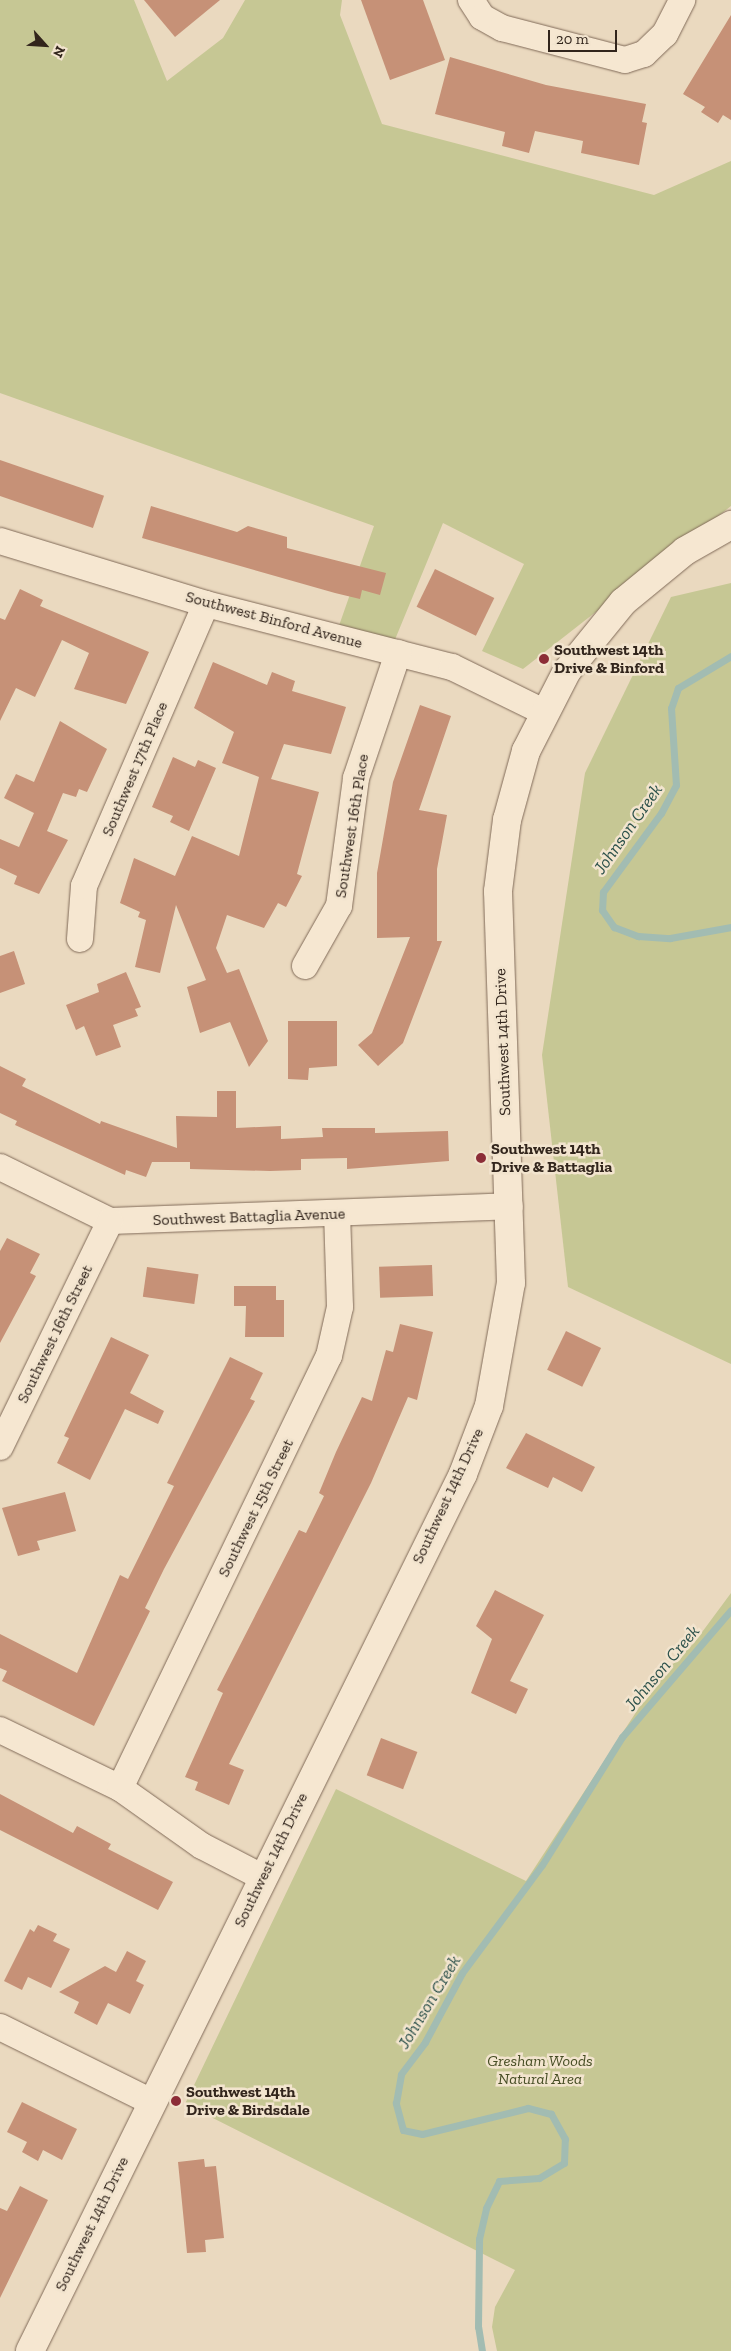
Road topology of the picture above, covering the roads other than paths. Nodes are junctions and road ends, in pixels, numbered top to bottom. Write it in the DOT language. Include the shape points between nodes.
graph roads {
  1 [pos="471,0"];
  2 [pos="682,0"];
  3 [pos="731,525"];
  4 [pos="1,543"];
  5 [pos="206,604"];
  6 [pos="398,653"];
  7 [pos="544,712"];
  8 [pos="80,939"];
  9 [pos="305,966"];
  10 [pos="0,1167"];
  11 [pos="510,1206"];
  12 [pos="336,1214"];
  13 [pos="110,1221"];
  14 [pos="0,1448"];
  15 [pos="0,1730"];
  16 [pos="120,1788"];
  17 [pos="262,1877"];
  18 [pos="0,2026"];
  19 [pos="152,2102"];
  20 [pos="30,2351"];
  1 -- 2 [label="street" via="482,18 502,28 625,60 644,54 665,34"];
  3 -- 7 [label="street, Southwest 14th Drive" via="685,551 623,602 577,657"];
  4 -- 5 [label="street, Southwest Binford Avenue"];
  5 -- 6 [label="street, Southwest Binford Avenue"];
  5 -- 8 [label="street, Southwest 17th Place" via="84,886"];
  6 -- 7 [label="street, Southwest Binford Avenue" via="452,667"];
  6 -- 9 [label="street, Southwest 16th Place" via="356,778 339,906"];
  7 -- 11 [label="street, Southwest 14th Drive" via="515,784 498,891"];
  10 -- 13 [label="street, Southwest Battaglia Avenue"];
  11 -- 12 [label="street, Southwest Battaglia Avenue"];
  11 -- 17 [label="street, Southwest 14th Drive" via="508,1314 489,1406 463,1474"];
  12 -- 13 [label="street, Southwest Battaglia Avenue"];
  12 -- 16 [label="street, Southwest 15th Street" via="340,1307 329,1356"];
  13 -- 14 [label="street, Southwest 16th Street"];
  15 -- 16 [label="street"];
  16 -- 17 [label="street" via="202,1846"];
  17 -- 19 [label="street, Southwest 14th Drive"];
  18 -- 19 [label="street"];
  19 -- 20 [label="street, Southwest 14th Drive"];
}
